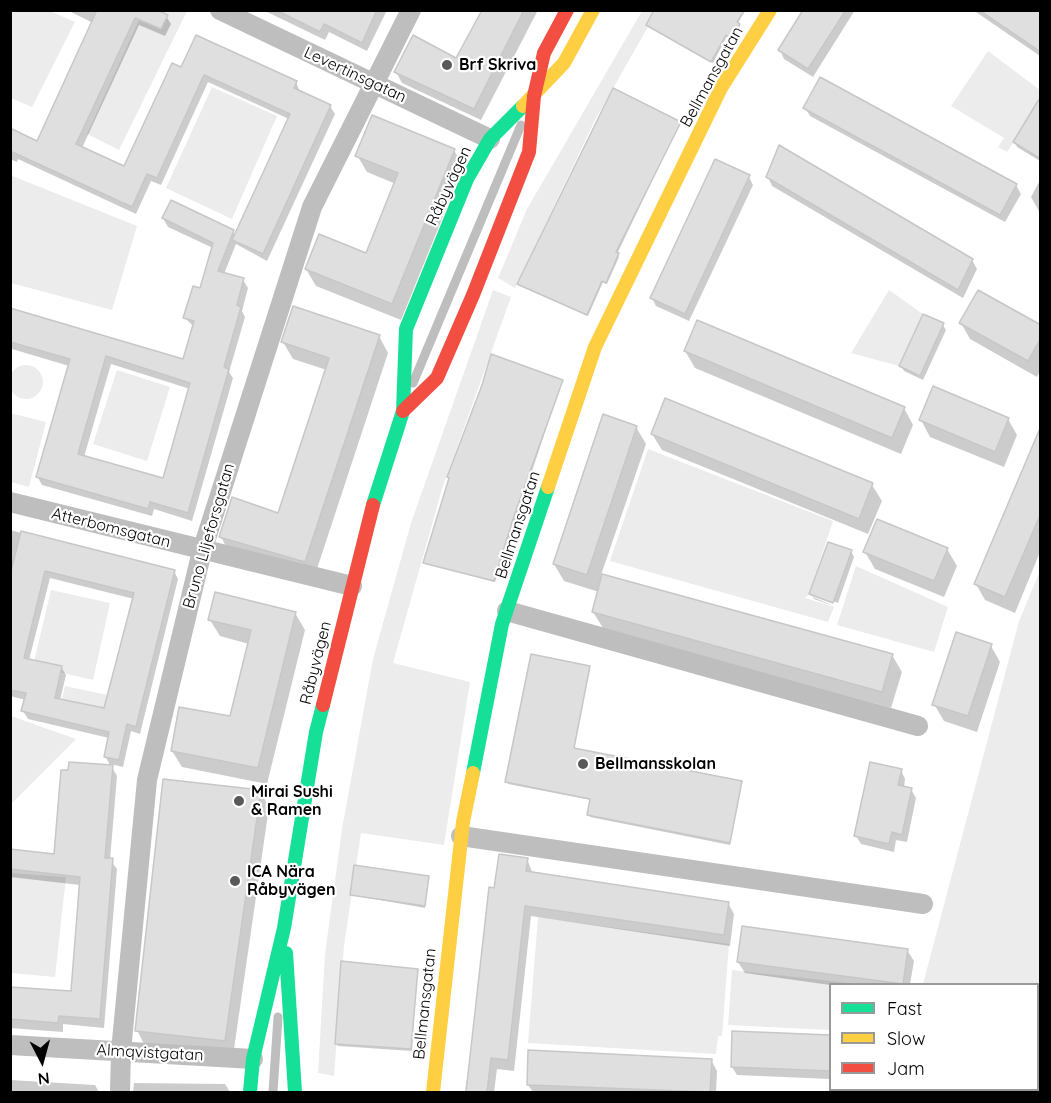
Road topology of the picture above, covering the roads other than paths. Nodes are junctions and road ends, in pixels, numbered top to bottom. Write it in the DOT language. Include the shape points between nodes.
graph roads {
  1 [pos="220,10"];
  2 [pos="411,10"];
  3 [pos="567,10"];
  4 [pos="593,10"];
  5 [pos="770,10"];
  6 [pos="373,85"];
  7 [pos="534,96"];
  8 [pos="490,139"];
  9 [pos="403,411"];
  10 [pos="10,502"];
  11 [pos="202,551"];
  12 [pos="352,586"];
  13 [pos="507,611"];
  14 [pos="918,726"];
  15 [pos="461,836"];
  16 [pos="923,904"];
  17 [pos="284,927"];
  18 [pos="10,1045"];
  19 [pos="121,1051"];
  20 [pos="253,1059"];
  21 [pos="120,1092"];
  22 [pos="250,1092"];
  23 [pos="273,1092"];
  24 [pos="295,1092"];
  25 [pos="433,1092"];
  1 -- 6 [label="street, Levertinsgatan"];
  2 -- 6 [label="street, Bruno Liljeforsgatan"];
  3 -- 7 [label="main road, Råbyvägen" via="544,53"];
  4 -- 7 [label="main road, Råbyvägen" via="564,63"];
  5 -- 13 [label="main road, Bellmansgatan" via="721,88 595,346"];
  6 -- 8 [label="street, Levertinsgatan"];
  6 -- 11 [label="street, Bruno Liljeforsgatan" via="312,207"];
  7 -- 8 [label="main road, Råbyvägen"];
  7 -- 9 [label="lane, Råbyvägen"];
  7 -- 9 [label="main road, Råbyvägen" via="529,152 473,295 437,378"];
  8 -- 9 [label="main road, Råbyvägen" via="467,179 406,329"];
  9 -- 12 [label="main road, Råbyvägen"];
  10 -- 11 [label="street, Atterbomsgatan"];
  11 -- 12 [label="street, Atterbomsgatan"];
  11 -- 19 [label="street, Bruno Liljeforsgatan" via="147,780"];
  12 -- 17 [label="main road, Råbyvägen" via="316,732"];
  13 -- 14 [label="street"];
  13 -- 15 [label="main road, Bellmansgatan"];
  15 -- 16 [label="street"];
  15 -- 25 [label="main road, Bellmansgatan"];
  17 -- 20 [label="main road, Råbyvägen"];
  17 -- 23 [label="lane, Råbyvägen"];
  17 -- 24 [label="main road, Råbyvägen"];
  18 -- 19 [label="street, Almqvistgatan"];
  19 -- 20 [label="street, Almqvistgatan"];
  19 -- 21 [label="street, Bruno Liljeforsgatan"];
  20 -- 22 [label="main road, Råbyvägen"];
}
